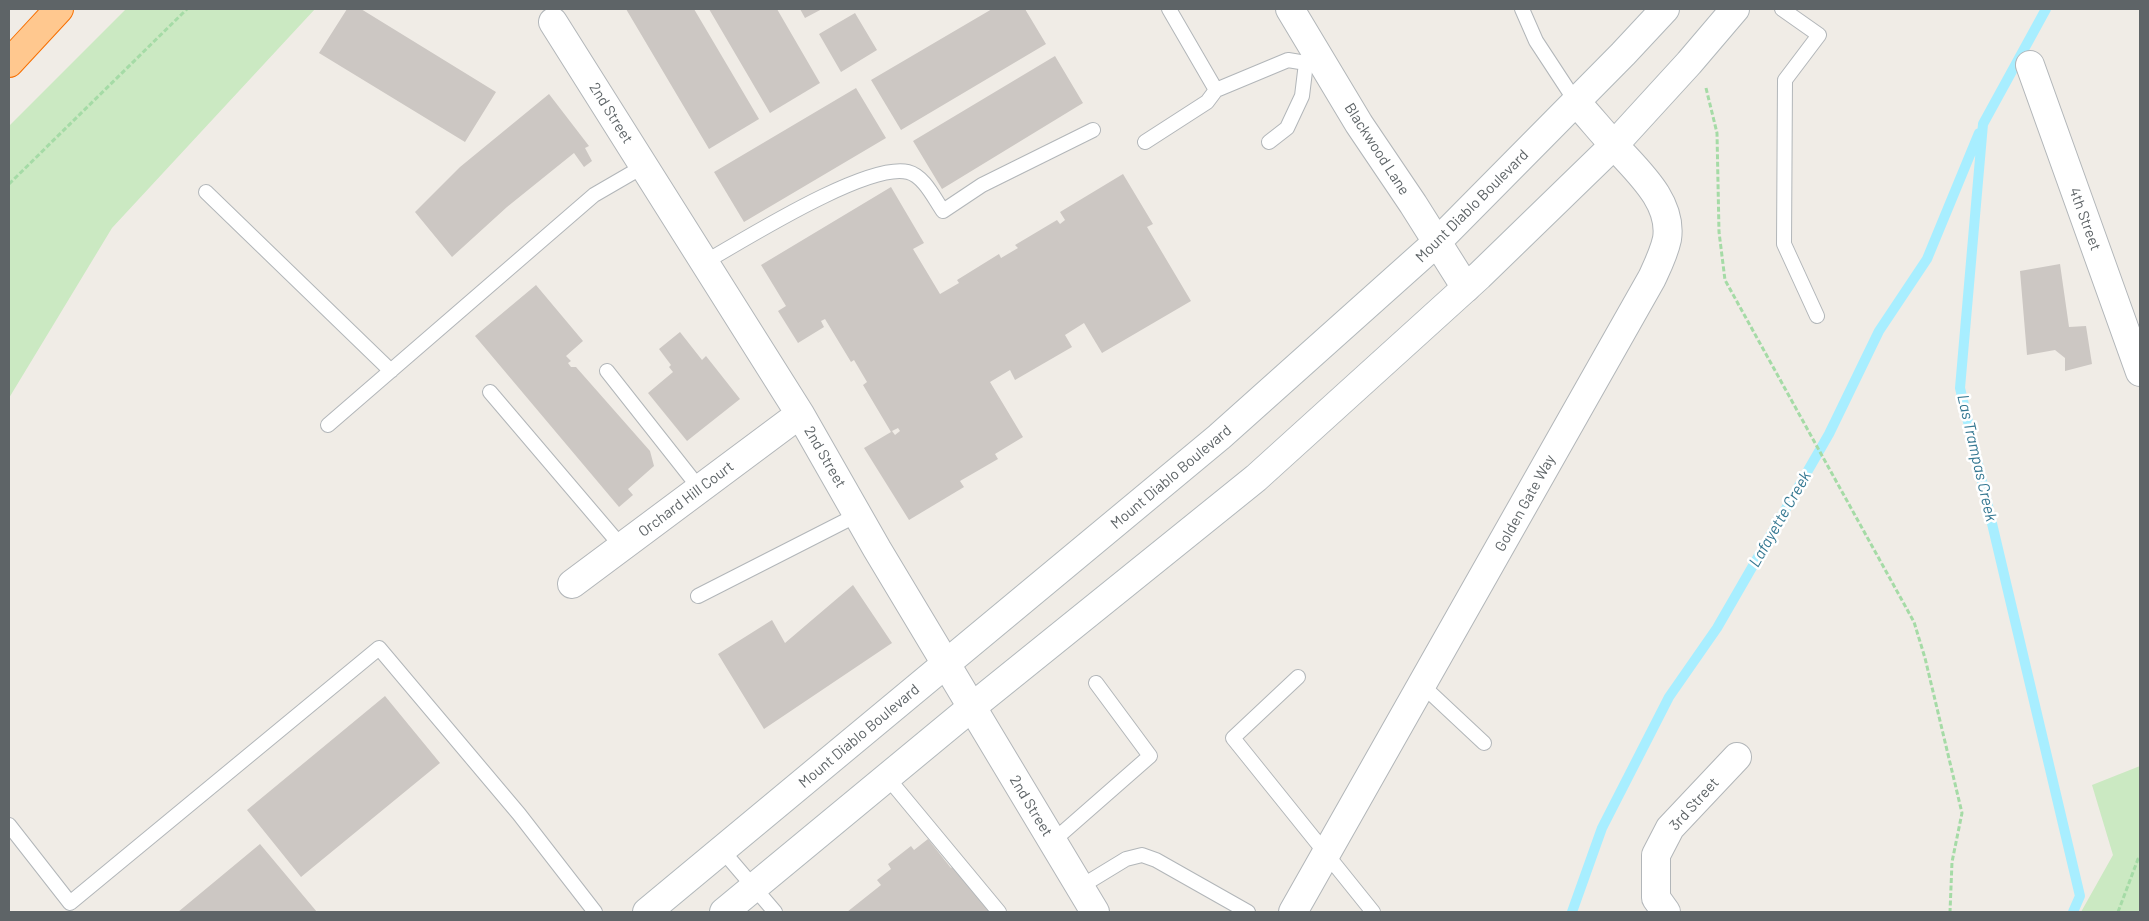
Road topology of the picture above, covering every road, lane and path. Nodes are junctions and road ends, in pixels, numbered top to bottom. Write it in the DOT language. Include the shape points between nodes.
graph roads {
  1 [pos="59,9"];
  2 [pos="187,9"];
  3 [pos="1169,9"];
  4 [pos="1290,9"];
  5 [pos="1522,9"];
  6 [pos="1665,9"];
  7 [pos="1735,9"];
  8 [pos="1782,9"];
  9 [pos="558,15"];
  10 [pos="1312,59"];
  11 [pos="1689,62"];
  12 [pos="9,63"];
  13 [pos="2030,65"];
  14 [pos="1216,90"];
  15 [pos="1576,102"];
  16 [pos="1093,130"];
  17 [pos="1145,142"];
  18 [pos="1269,142"];
  19 [pos="1614,145"];
  20 [pos="644,166"];
  21 [pos="9,184"];
  22 [pos="206,192"];
  23 [pos="1436,243"];
  24 [pos="705,262"];
  25 [pos="1466,288"];
  26 [pos="1817,316"];
  27 [pos="391,371"];
  28 [pos="607,371"];
  29 [pos="2140,372"];
  30 [pos="490,392"];
  31 [pos="800,414"];
  32 [pos="328,425"];
  33 [pos="700,489"];
  34 [pos="858,515"];
  35 [pos="622,547"];
  36 [pos="572,584"];
  37 [pos="698,596"];
  38 [pos="946,664"];
  39 [pos="1298,677"];
  40 [pos="1096,683"];
  41 [pos="1422,684"];
  42 [pos="972,707"];
  43 [pos="1484,743"];
  44 [pos="1737,758"];
  45 [pos="887,777"];
  46 [pos="9,825"];
  47 [pos="1053,841"];
  48 [pos="722,850"];
  49 [pos="1326,855"];
  50 [pos="2140,858"];
  51 [pos="754,887"];
  52 [pos="1080,887"];
  53 [pos="595,912"];
  54 [pos="647,912"];
  55 [pos="724,912"];
  56 [pos="775,912"];
  57 [pos="999,912"];
  58 [pos="1095,912"];
  59 [pos="1248,912"];
  60 [pos="1293,912"];
  61 [pos="1373,912"];
  62 [pos="1666,912"];
  63 [pos="1950,912"];
  64 [pos="2118,912"];
  1 -- 12 [label="highway"];
  2 -- 21 [label="path"];
  3 -- 14 [label="lane"];
  4 -- 10 [label="street, Blackwood Lane"];
  5 -- 15 [label="lane" via="1536,41"];
  6 -- 15 [label="street, Mount Diablo Boulevard"];
  7 -- 11 [label="street"];
  8 -- 26 [label="lane" via="1819,35 1785,80 1784,244"];
  9 -- 20 [label="street, 2nd Street"];
  10 -- 14 [label="lane" via="1288,60"];
  10 -- 18 [label="lane" via="1302,96 1288,128"];
  10 -- 23 [label="street, Blackwood Lane" via="1413,204"];
  11 -- 19 [label="street"];
  11 -- 63 [label="path" via="1702,75 1717,133 1719,232 1725,280 1914,622 1962,813 1952,862"];
  13 -- 29 [label="street, 4th Street"];
  14 -- 17 [label="lane" via="1207,102"];
  15 -- 19 [label="street, Golden Gate Way"];
  15 -- 23 [label="street, Mount Diablo Boulevard"];
  16 -- 24 [label="lane" via="982,186 943,211 922,181 909,172 876,174 826,194"];
  19 -- 25 [label="street"];
  19 -- 41 [label="street, Golden Gate Way" via="1657,196 1666,216 1667,237 1661,258"];
  20 -- 24 [label="street, 2nd Street"];
  20 -- 27 [label="lane" via="594,196"];
  22 -- 27 [label="lane"];
  23 -- 25 [label="street, Blackwood Lane"];
  23 -- 38 [label="street, Mount Diablo Boulevard" via="1220,437"];
  24 -- 31 [label="street, 2nd Street"];
  25 -- 42 [label="street" via="1256,478"];
  27 -- 32 [label="lane"];
  28 -- 33 [label="lane"];
  30 -- 35 [label="lane"];
  31 -- 33 [label="street, Orchard Hill Court"];
  31 -- 34 [label="street, 2nd Street"];
  33 -- 35 [label="street, Orchard Hill Court"];
  34 -- 37 [label="lane"];
  34 -- 38 [label="street, 2nd Street"];
  35 -- 36 [label="street, Orchard Hill Court"];
  38 -- 42 [label="street, 2nd Street"];
  38 -- 48 [label="street, Mount Diablo Boulevard"];
  39 -- 49 [label="lane" via="1233,738"];
  40 -- 47 [label="lane" via="1150,756"];
  41 -- 43 [label="lane"];
  41 -- 49 [label="street, Golden Gate Way"];
  42 -- 45 [label="street"];
  42 -- 47 [label="street, 2nd Street"];
  44 -- 62 [label="street, 3rd Street" via="1670,828 1656,855 1656,898"];
  45 -- 51 [label="street"];
  45 -- 57 [label="lane"];
  46 -- 53 [label="lane" via="70,903 379,648 519,814"];
  47 -- 52 [label="street, 2nd Street"];
  48 -- 51 [label="lane"];
  48 -- 54 [label="street, Mount Diablo Boulevard"];
  49 -- 60 [label="street, Golden Gate Way"];
  49 -- 61 [label="lane"];
  50 -- 64 [label="path"];
  51 -- 55 [label="street"];
  51 -- 56 [label="lane"];
  52 -- 58 [label="street, 2nd Street"];
  52 -- 59 [label="lane" via="1126,859 1142,854"];
}
